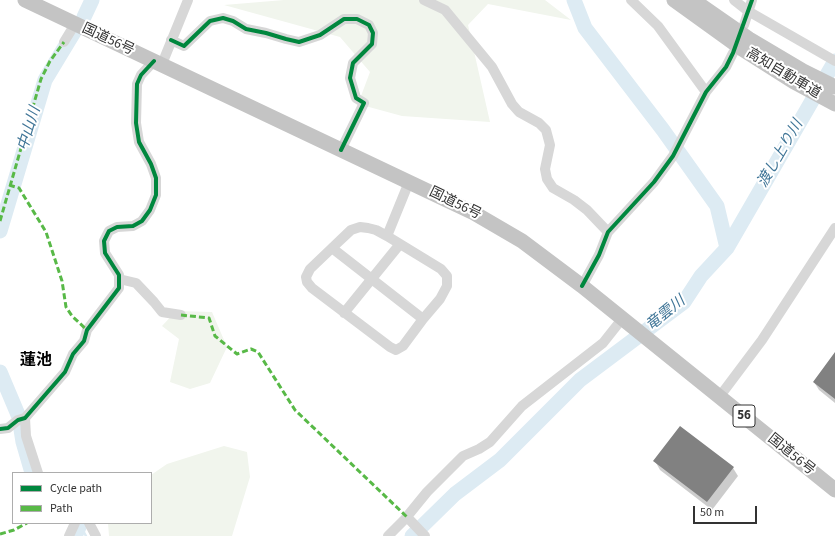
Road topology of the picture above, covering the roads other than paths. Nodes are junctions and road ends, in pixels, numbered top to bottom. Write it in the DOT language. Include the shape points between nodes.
graph roads {
  1 [pos="25,0"];
  2 [pos="188,0"];
  3 [pos="424,0"];
  4 [pos="631,0"];
  5 [pos="674,0"];
  6 [pos="693,0"];
  7 [pos="734,0"];
  8 [pos="752,0"];
  9 [pos="748,11"];
  10 [pos="75,24"];
  11 [pos="744,25"];
  12 [pos="171,40"];
  13 [pos="64,42"];
  14 [pos="733,53"];
  15 [pos="835,61"];
  16 [pos="158,62"];
  17 [pos="798,76"];
  18 [pos="835,88"];
  19 [pos="706,92"];
  20 [pos="835,104"];
  21 [pos="341,150"];
  22 [pos="410,182"];
  23 [pos="835,228"];
  24 [pos="608,232"];
  25 [pos="387,236"];
  26 [pos="400,244"];
  27 [pos="332,248"];
  28 [pos="119,279"];
  29 [pos="372,279"];
  30 [pos="582,286"];
  31 [pos="344,313"];
  32 [pos="181,315"];
  33 [pos="423,319"];
  34 [pos="626,322"];
  35 [pos="720,396"];
  36 [pos="25,418"];
  37 [pos="0,429"];
  38 [pos="38,472"];
  39 [pos="835,490"];
  40 [pos="407,517"];
  41 [pos="75,524"];
  42 [pos="90,524"];
  43 [pos="69,536"];
  44 [pos="96,536"];
  45 [pos="388,536"];
  46 [pos="425,536"];
  1 -- 10 [label="highway, 国道56号 / 56"];
  2 -- 12 [label="street"];
  3 -- 24 [label="street" via="446,10 492,67 512,104 519,112 546,130 550,145 546,169 548,179 554,188 587,210"];
  4 -- 19 [label="street" via="658,26"];
  5 -- 17 [label="highway, 高知自動車道" via="742,49"];
  6 -- 17 [label="highway, 高知自動車道"];
  7 -- 9 [label="street"];
  8 -- 9 [label="street"];
  9 -- 11 [label="street"];
  9 -- 15 [label="street"];
  10 -- 13 [label="street"];
  10 -- 16 [label="highway, 国道56号 / 56"];
  12 -- 16 [label="street"];
  12 -- 21 [label="street" via="184,46 210,21 223,18 246,29 299,42 320,35 344,19 357,19 369,25 373,33 372,44 354,64 350,78 356,98 364,103"];
  14 -- 19 [label="street" via="726,67"];
  16 -- 21 [label="highway, 国道56号 / 56"];
  16 -- 28 [label="street" via="141,75 138,84 136,123 139,142 156,178 156,195 142,221 133,226 116,227 109,231 104,241 105,253"];
  17 -- 18 [label="highway, 高知自動車道"];
  17 -- 20 [label="highway, 高知自動車道"];
  19 -- 24 [label="street" via="673,156 654,182"];
  21 -- 22 [label="highway, 国道56号 / 56"];
  22 -- 25 [label="street"];
  22 -- 30 [label="highway, 国道56号 / 56" via="474,213 522,241"];
  23 -- 35 [label="street" via="762,340"];
  24 -- 30 [label="street"];
  25 -- 26 [label="street"];
  25 -- 27 [label="street" via="376,230 360,227 351,230"];
  26 -- 29 [label="street"];
  26 -- 33 [label="street" via="441,269 446,276 447,286 444,292"];
  27 -- 29 [label="street"];
  27 -- 31 [label="street" via="310,269 306,277 312,288"];
  28 -- 32 [label="street" via="136,283 162,312"];
  28 -- 36 [label="street" via="119,288 87,330 84,341 73,354 65,372"];
  29 -- 31 [label="street"];
  29 -- 33 [label="street"];
  30 -- 34 [label="highway, 国道56号 / 56"];
  31 -- 33 [label="street" via="396,350 403,346"];
  34 -- 35 [label="highway, 国道56号 / 56"];
  34 -- 40 [label="street" via="522,406 490,442 463,456 427,492"];
  35 -- 39 [label="highway, 国道56号 / 56"];
  36 -- 37 [label="street" via="8,428"];
  36 -- 38 [label="street" via="26,436"];
  40 -- 45 [label="street"];
  40 -- 46 [label="street"];
  41 -- 43 [label="street"];
  42 -- 44 [label="street"];
}
